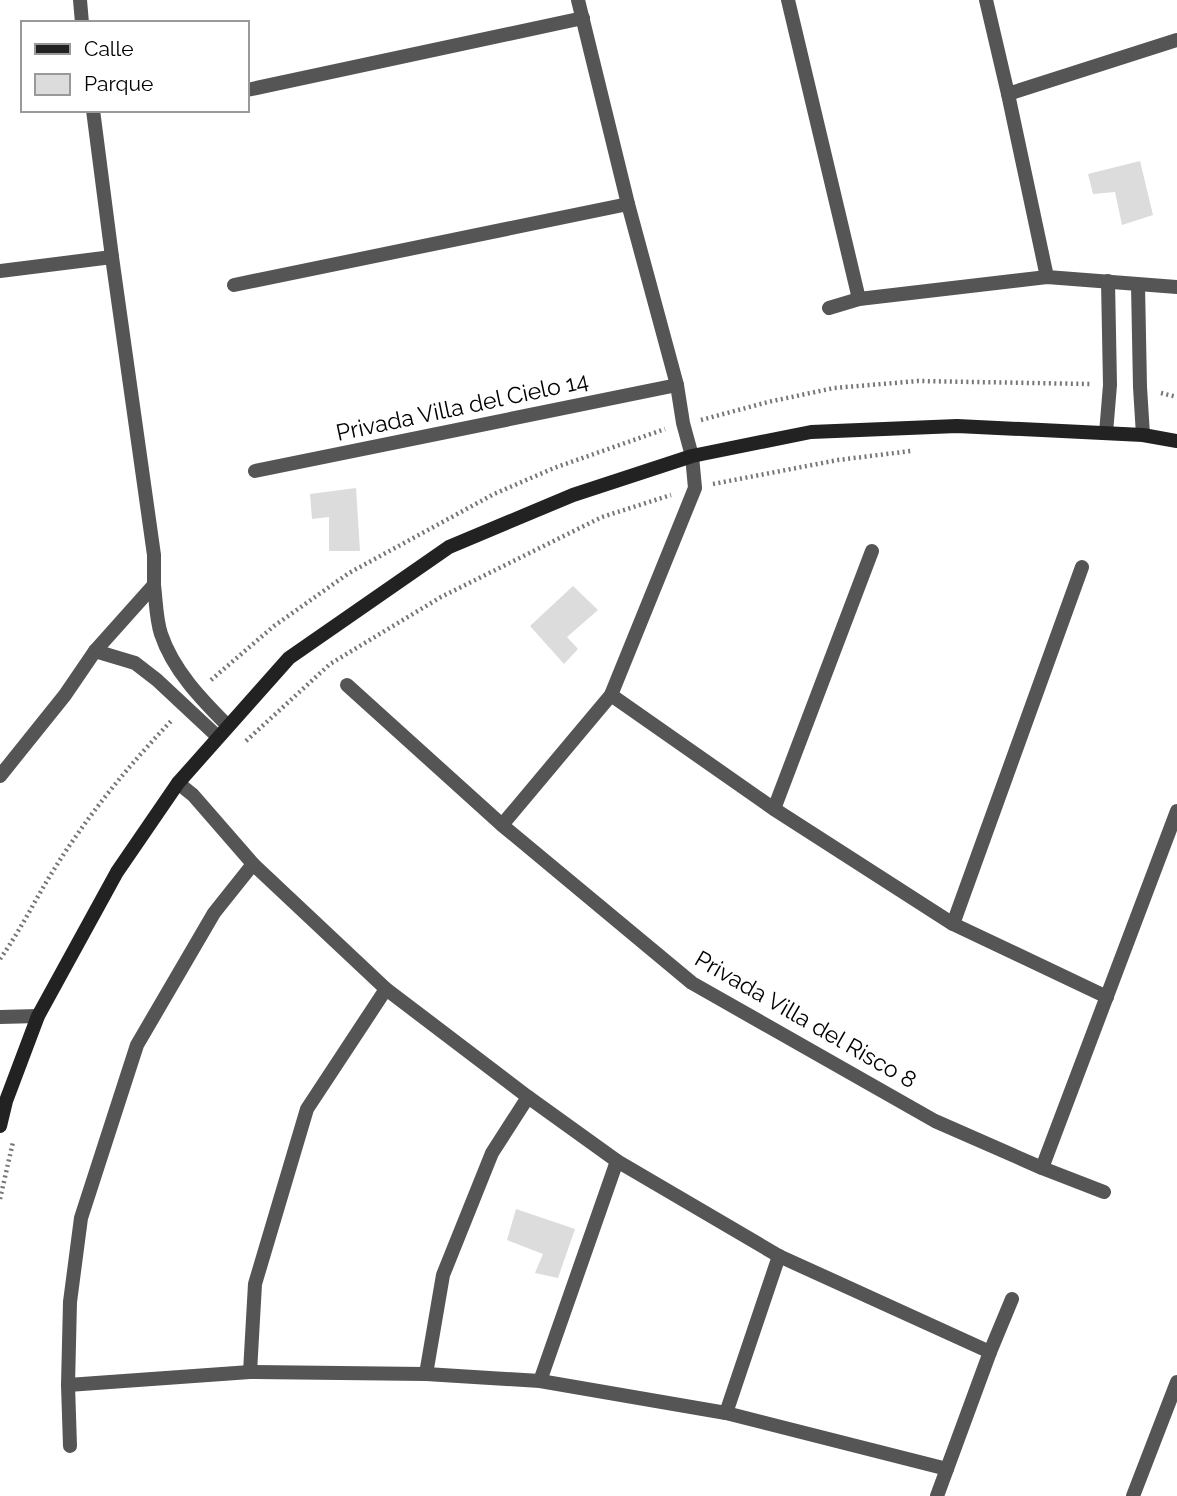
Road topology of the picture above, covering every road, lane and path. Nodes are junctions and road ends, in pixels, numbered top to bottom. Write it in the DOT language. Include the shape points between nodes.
graph roads {
  1 [pos="80,0"];
  2 [pos="578,0"];
  3 [pos="788,0"];
  4 [pos="986,0"];
  5 [pos="583,18"];
  6 [pos="82,21"];
  7 [pos="1177,40"];
  8 [pos="248,89"];
  9 [pos="1008,94"];
  10 [pos="93,112"];
  11 [pos="628,205"];
  12 [pos="112,257"];
  13 [pos="0,271"];
  14 [pos="1047,277"];
  15 [pos="1108,281"];
  16 [pos="234,285"];
  17 [pos="1138,285"];
  18 [pos="1177,287"];
  19 [pos="859,299"];
  20 [pos="829,308"];
  21 [pos="677,385"];
  22 [pos="1110,385"];
  23 [pos="1140,387"];
  24 [pos="1177,397"];
  25 [pos="683,423"];
  26 [pos="1106,433"];
  27 [pos="1143,435"];
  28 [pos="1177,441"];
  29 [pos="918,450"];
  30 [pos="692,456"];
  31 [pos="256,471"];
  32 [pos="695,488"];
  33 [pos="872,551"];
  34 [pos="1082,567"];
  35 [pos="154,585"];
  36 [pos="95,651"];
  37 [pos="347,685"];
  38 [pos="196,694"];
  39 [pos="611,695"];
  40 [pos="185,706"];
  41 [pos="223,731"];
  42 [pos="239,748"];
  43 [pos="1,771"];
  44 [pos="178,783"];
  45 [pos="774,809"];
  46 [pos="1177,811"];
  47 [pos="502,825"];
  48 [pos="253,864"];
  49 [pos="953,924"];
  50 [pos="0,959"];
  51 [pos="386,989"];
  52 [pos="1107,997"];
  53 [pos="38,1016"];
  54 [pos="0,1017"];
  55 [pos="528,1097"];
  56 [pos="0,1126"];
  57 [pos="15,1131"];
  58 [pos="617,1161"];
  59 [pos="1042,1168"];
  60 [pos="1104,1192"];
  61 [pos="0,1199"];
  62 [pos="779,1256"];
  63 [pos="1012,1300"];
  64 [pos="990,1352"];
  65 [pos="250,1372"];
  66 [pos="426,1374"];
  67 [pos="540,1381"];
  68 [pos="1177,1382"];
  69 [pos="68,1385"];
  70 [pos="726,1413"];
  71 [pos="70,1446"];
  72 [pos="947,1469"];
  73 [pos="937,1496"];
  74 [pos="1133,1496"];
  1 -- 6 [label="street"];
  2 -- 5 [label="street"];
  3 -- 19 [label="street"];
  4 -- 9 [label="street"];
  5 -- 8 [label="street"];
  5 -- 11 [label="street"];
  7 -- 9 [label="street"];
  9 -- 14 [label="street"];
  10 -- 12 [label="street"];
  11 -- 16 [label="street"];
  11 -- 21 [label="street"];
  12 -- 13 [label="street"];
  12 -- 35 [label="street" via="154,555"];
  14 -- 15 [label="street"];
  14 -- 19 [label="street"];
  15 -- 17 [label="street"];
  15 -- 22 [label="street"];
  17 -- 18 [label="street"];
  17 -- 23 [label="street"];
  19 -- 20 [label="street"];
  21 -- 25 [label="street"];
  21 -- 31 [label="street, Privada Villa del Cielo 14"];
  22 -- 25 [label="path" via="890,383 834,388"];
  22 -- 26 [label="street"];
  23 -- 24 [label="path"];
  23 -- 27 [label="street"];
  25 -- 30 [label="street"];
  25 -- 38 [label="path" via="494,494 349,573 274,626"];
  26 -- 27 [label="street"];
  26 -- 30 [label="street" via="957,426 811,432"];
  27 -- 28 [label="street"];
  29 -- 32 [label="path" via="838,460"];
  30 -- 32 [label="street"];
  30 -- 41 [label="street" via="573,495 449,547 289,658"];
  32 -- 39 [label="street"];
  32 -- 42 [label="path" via="602,517 441,597 330,664"];
  33 -- 45 [label="street"];
  34 -- 49 [label="street"];
  35 -- 36 [label="street"];
  35 -- 38 [label="street" via="160,631"];
  36 -- 40 [label="street" via="135,663"];
  36 -- 43 [label="street" via="65,695"];
  37 -- 47 [label="street, Privada Villa del Risco 8"];
  38 -- 41 [label="street"];
  39 -- 45 [label="street"];
  39 -- 47 [label="street"];
  40 -- 41 [label="street"];
  40 -- 50 [label="path" via="102,800"];
  41 -- 44 [label="street"];
  44 -- 48 [label="street"];
  44 -- 53 [label="street" via="117,872"];
  45 -- 49 [label="street"];
  46 -- 52 [label="street"];
  47 -- 59 [label="street, Privada Villa del Risco 8" via="692,983 935,1121"];
  48 -- 51 [label="street"];
  48 -- 69 [label="street" via="214,914 137,1045 81,1218 70,1302"];
  49 -- 52 [label="street"];
  51 -- 55 [label="street"];
  51 -- 65 [label="street" via="307,1109 255,1283"];
  52 -- 59 [label="street"];
  53 -- 54 [label="street"];
  53 -- 56 [label="street"];
  55 -- 58 [label="street"];
  55 -- 66 [label="street" via="492,1153 443,1275"];
  57 -- 61 [label="path"];
  58 -- 62 [label="street"];
  58 -- 67 [label="street"];
  59 -- 60 [label="street, Privada Villa del Risco 8"];
  62 -- 64 [label="street"];
  62 -- 70 [label="street"];
  63 -- 64 [label="street"];
  64 -- 72 [label="street"];
  65 -- 66 [label="street"];
  65 -- 69 [label="street"];
  66 -- 67 [label="street"];
  67 -- 70 [label="street"];
  68 -- 74 [label="street"];
  69 -- 71 [label="street"];
  70 -- 72 [label="street"];
  72 -- 73 [label="street"];
}
